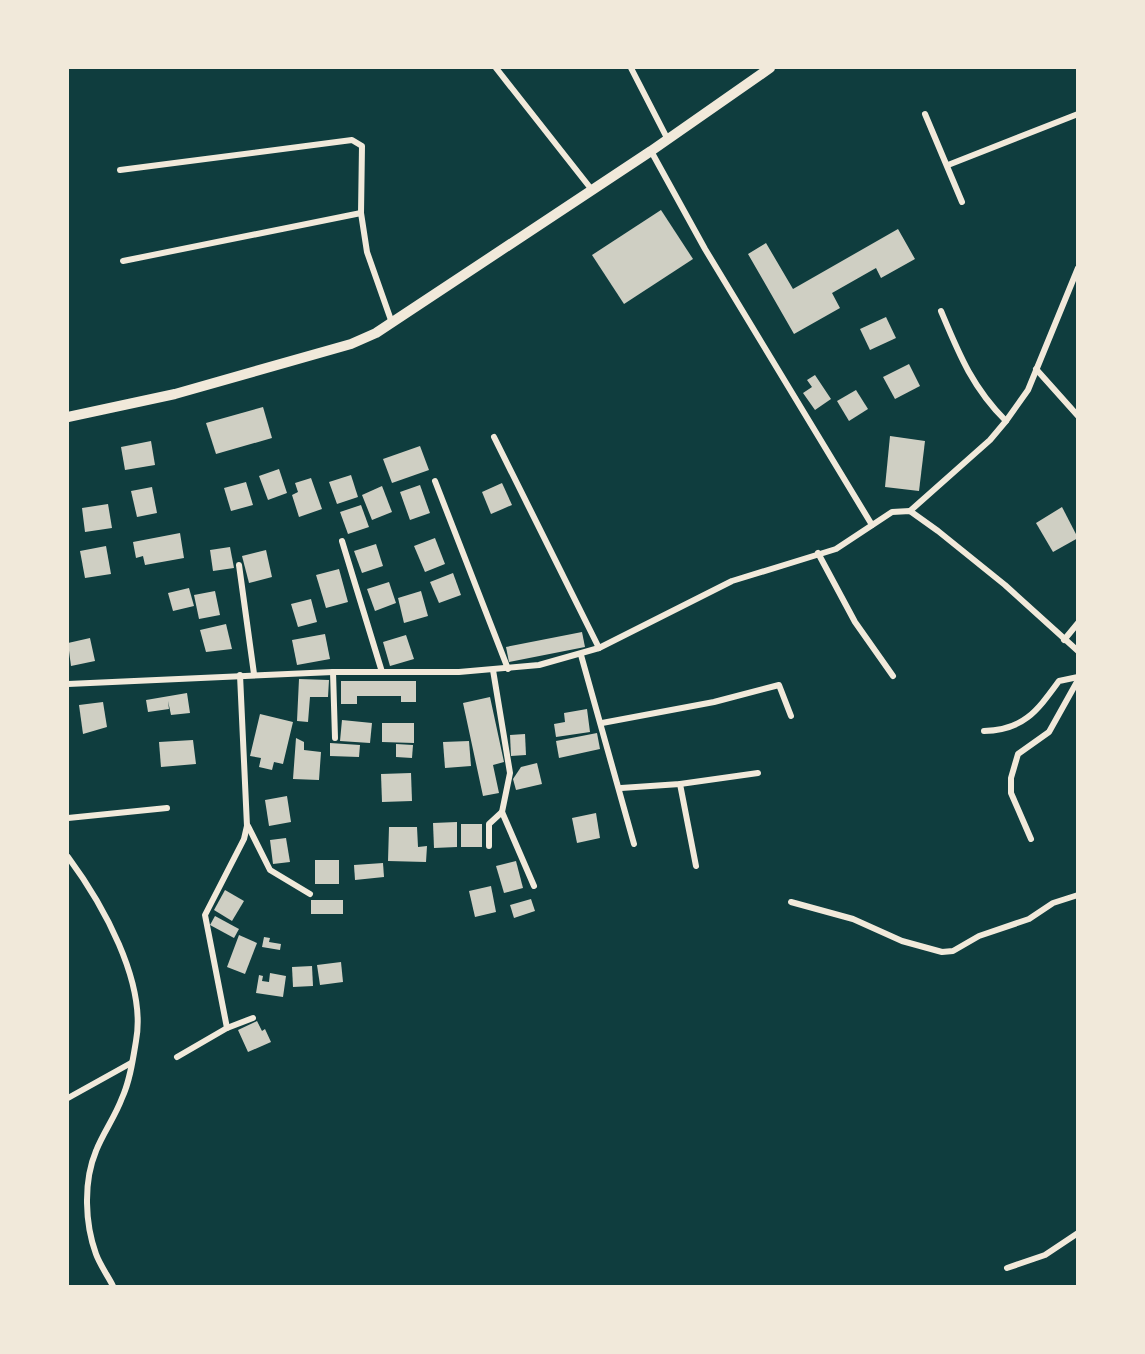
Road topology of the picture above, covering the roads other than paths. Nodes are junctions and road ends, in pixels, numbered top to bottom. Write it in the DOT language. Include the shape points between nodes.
graph roads {
  1 [pos="496,68"];
  2 [pos="632,68"];
  3 [pos="770,68"];
  4 [pos="756,71"];
  5 [pos="925,114"];
  6 [pos="1077,114"];
  7 [pos="667,138"];
  8 [pos="651,151"];
  9 [pos="948,165"];
  10 [pos="120,170"];
  11 [pos="592,190"];
  12 [pos="962,201"];
  13 [pos="361,213"];
  14 [pos="123,261"];
  15 [pos="1077,268"];
  16 [pos="941,311"];
  17 [pos="392,323"];
  18 [pos="1036,369"];
  19 [pos="1077,416"];
  20 [pos="68,417"];
  21 [pos="1006,421"];
  22 [pos="494,437"];
  23 [pos="435,481"];
  24 [pos="910,511"];
  25 [pos="872,525"];
  26 [pos="342,541"];
  27 [pos="818,553"];
  28 [pos="239,564"];
  29 [pos="1077,623"];
  30 [pos="1064,640"];
  31 [pos="599,648"];
  32 [pos="1077,651"];
  33 [pos="581,655"];
  34 [pos="508,669"];
  35 [pos="492,670"];
  36 [pos="333,672"];
  37 [pos="381,672"];
  38 [pos="254,674"];
  39 [pos="240,675"];
  40 [pos="893,676"];
  41 [pos="1077,679"];
  42 [pos="68,684"];
  43 [pos="791,716"];
  44 [pos="602,723"];
  45 [pos="984,731"];
  46 [pos="335,738"];
  47 [pos="758,773"];
  48 [pos="680,784"];
  49 [pos="621,788"];
  50 [pos="167,808"];
  51 [pos="502,812"];
  52 [pos="68,818"];
  53 [pos="248,826"];
  54 [pos="1031,839"];
  55 [pos="634,844"];
  56 [pos="489,846"];
  57 [pos="68,858"];
  58 [pos="696,866"];
  59 [pos="534,886"];
  60 [pos="310,894"];
  61 [pos="1077,896"];
  62 [pos="791,902"];
  63 [pos="253,1018"];
  64 [pos="227,1028"];
  65 [pos="177,1057"];
  66 [pos="131,1063"];
  67 [pos="68,1098"];
  68 [pos="1077,1233"];
  69 [pos="1008,1268"];
  70 [pos="113,1287"];
  1 -- 11 [label="street"];
  2 -- 7 [label="street"];
  3 -- 4 [label="main road"];
  4 -- 7 [label="main road"];
  5 -- 9 [label="street"];
  6 -- 9 [label="street"];
  7 -- 8 [label="main road"];
  8 -- 11 [label="main road"];
  8 -- 25 [label="street" via="705,249"];
  9 -- 12 [label="street"];
  10 -- 13 [label="street" via="352,140 362,146"];
  11 -- 17 [label="main road"];
  13 -- 14 [label="street"];
  13 -- 17 [label="street" via="368,252"];
  15 -- 18 [label="street"];
  16 -- 21 [label="street" via="969,375 985,400"];
  17 -- 20 [label="main road" via="351,344 175,394"];
  18 -- 19 [label="street"];
  18 -- 21 [label="street" via="1028,390"];
  21 -- 24 [label="street"];
  22 -- 31 [label="street"];
  23 -- 34 [label="street"];
  24 -- 25 [label="street" via="892,512"];
  24 -- 30 [label="street" via="1005,585"];
  25 -- 27 [label="street" via="836,549"];
  26 -- 37 [label="street"];
  27 -- 31 [label="street" via="732,581"];
  27 -- 40 [label="street" via="855,622"];
  28 -- 38 [label="street"];
  29 -- 30 [label="street"];
  30 -- 32 [label="street"];
  31 -- 33 [label="street"];
  33 -- 34 [label="street"];
  33 -- 44 [label="street"];
  34 -- 35 [label="street"];
  35 -- 37 [label="street"];
  35 -- 51 [label="street" via="510,773"];
  36 -- 37 [label="street"];
  36 -- 38 [label="street"];
  36 -- 46 [label="street"];
  38 -- 39 [label="street"];
  39 -- 42 [label="street"];
  39 -- 53 [label="street"];
  41 -- 45 [label="street" via="1059,681 1044,702 1006,731"];
  41 -- 54 [label="street" via="1049,732 1018,754 1011,778 1011,793"];
  43 -- 44 [label="street" via="779,685"];
  44 -- 49 [label="street"];
  47 -- 48 [label="street"];
  48 -- 49 [label="street"];
  48 -- 58 [label="street"];
  49 -- 55 [label="street"];
  50 -- 52 [label="street"];
  51 -- 56 [label="street" via="489,824"];
  51 -- 59 [label="street"];
  53 -- 60 [label="street" via="270,870"];
  53 -- 64 [label="street" via="205,915"];
  57 -- 66 [label="street" via="115,932 129,977 137,1039"];
  61 -- 62 [label="street" via="1053,903 1029,919 979,936 953,951 942,952 902,941 853,919"];
  63 -- 64 [label="street"];
  64 -- 65 [label="street"];
  66 -- 67 [label="street"];
  66 -- 70 [label="street" via="123,1098 95,1154 89,1182 88,1221 96,1255"];
  68 -- 69 [label="street" via="1045,1255"];
}
